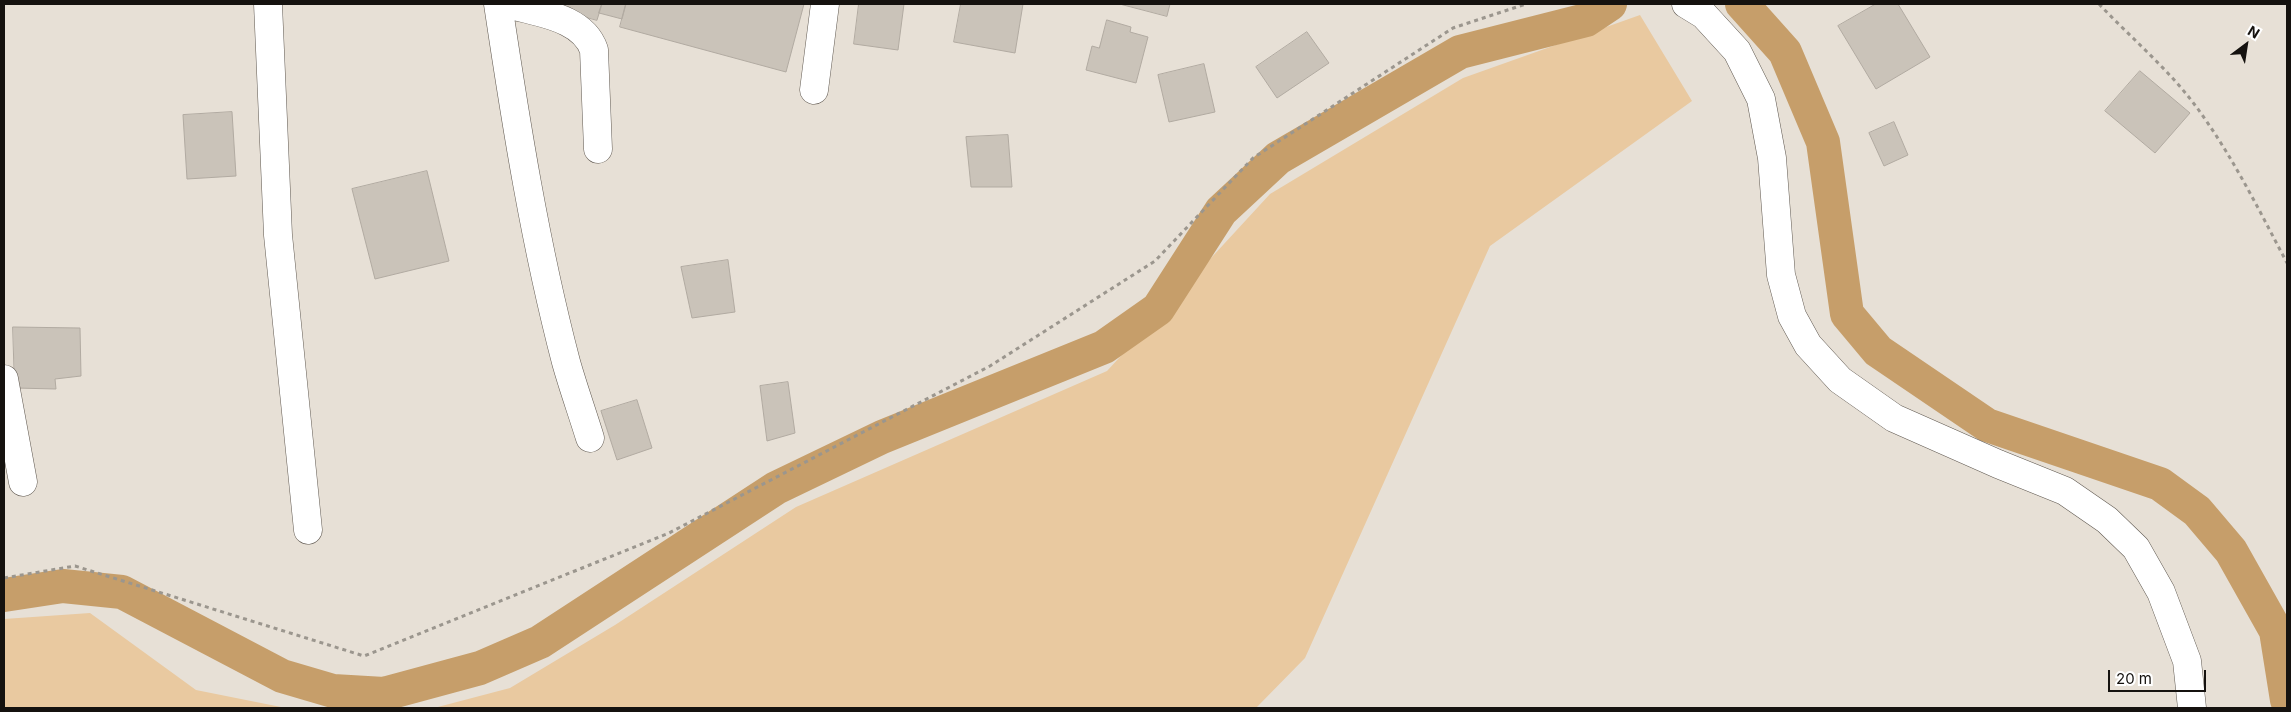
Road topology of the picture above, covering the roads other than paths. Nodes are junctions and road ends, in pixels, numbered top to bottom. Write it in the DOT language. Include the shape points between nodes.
graph roads {
  1 [pos="268,4"];
  2 [pos="498,4"];
  3 [pos="508,4"];
  4 [pos="825,4"];
  5 [pos="1686,4"];
  6 [pos="814,90"];
  7 [pos="598,149"];
  8 [pos="4,379"];
  9 [pos="590,438"];
  10 [pos="23,482"];
  11 [pos="308,530"];
  12 [pos="2192,708"];
  1 -- 11 [label="street" via="278,234"];
  2 -- 9 [label="street" via="515,120 539,245 566,363"];
  3 -- 7 [label="street" via="571,23 584,31 591,41"];
  4 -- 6 [label="street"];
  5 -- 12 [label="street" via="1704,15 1737,52 1761,99 1772,158 1781,275 1792,316 1808,345 1840,380 1894,418 2065,491 2107,520 2136,548 2161,592 2187,661"];
  8 -- 10 [label="street"];
}
